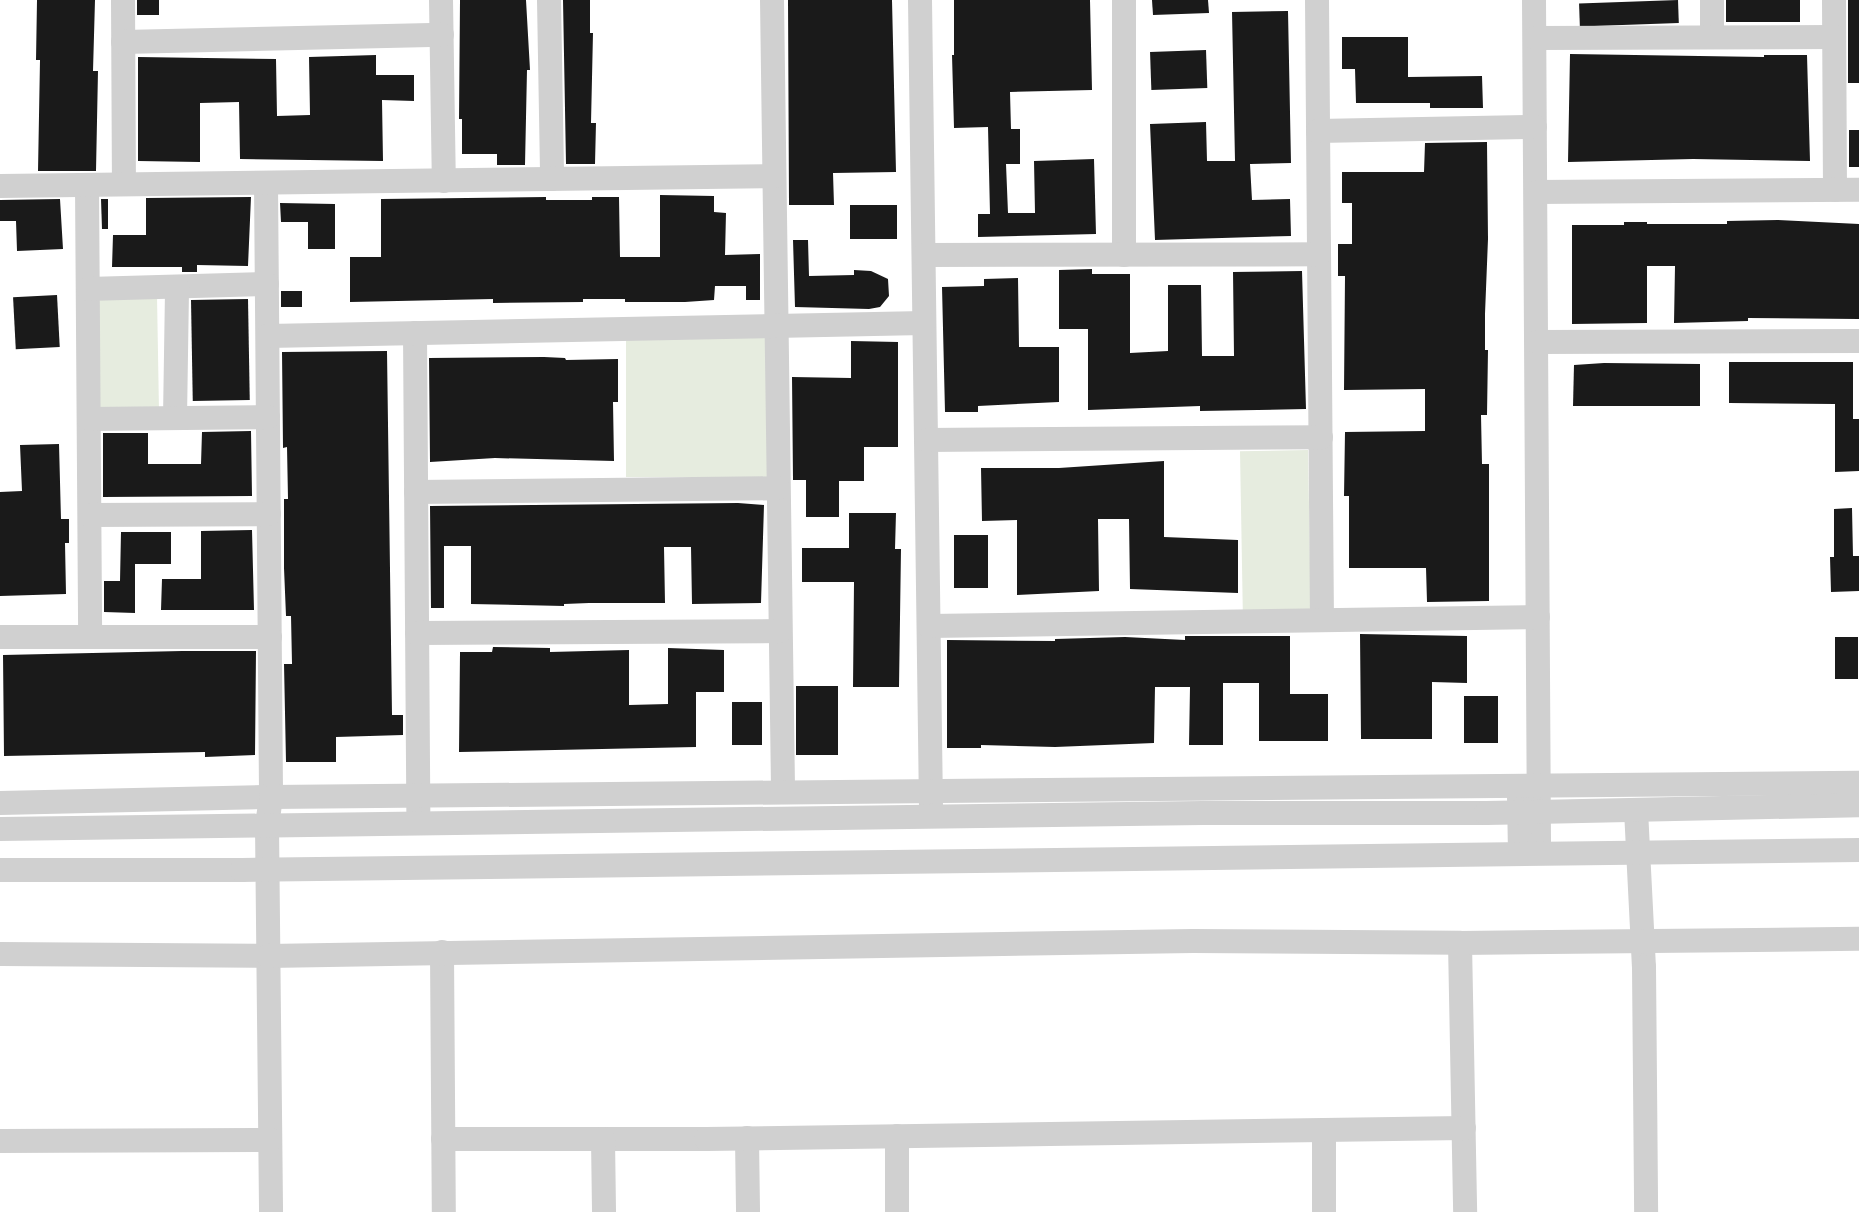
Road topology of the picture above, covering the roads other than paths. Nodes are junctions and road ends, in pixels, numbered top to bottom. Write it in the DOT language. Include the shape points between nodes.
graph roads {
  1 [pos="123,0"];
  2 [pos="441,0"];
  3 [pos="549,0"];
  4 [pos="772,0"];
  5 [pos="920,0"];
  6 [pos="1124,0"];
  7 [pos="1317,0"];
  8 [pos="1534,0"];
  9 [pos="1712,0"];
  10 [pos="1834,0"];
  11 [pos="442,35"];
  12 [pos="1712,37"];
  13 [pos="1834,37"];
  14 [pos="1535,38"];
  15 [pos="123,42"];
  16 [pos="1535,127"];
  17 [pos="1318,131"];
  18 [pos="774,176"];
  19 [pos="552,179"];
  20 [pos="444,181"];
  21 [pos="266,183"];
  22 [pos="124,184"];
  23 [pos="87,185"];
  24 [pos="0,186"];
  25 [pos="1847,190"];
  26 [pos="1536,192"];
  27 [pos="1319,254"];
  28 [pos="924,255"];
  29 [pos="1124,255"];
  30 [pos="267,284"];
  31 [pos="177,287"];
  32 [pos="88,289"];
  33 [pos="924,324"];
  34 [pos="777,326"];
  35 [pos="415,333"];
  36 [pos="268,336"];
  37 [pos="1859,341"];
  38 [pos="1537,342"];
  39 [pos="268,417"];
  40 [pos="176,418"];
  41 [pos="89,419"];
  42 [pos="1321,437"];
  43 [pos="926,441"];
  44 [pos="778,488"];
  45 [pos="416,492"];
  46 [pos="90,514"];
  47 [pos="269,514"];
  48 [pos="1538,617"];
  49 [pos="1322,620"];
  50 [pos="929,626"];
  51 [pos="780,631"];
  52 [pos="417,633"];
  53 [pos="90,636"];
  54 [pos="0,637"];
  55 [pos="270,637"];
  56 [pos="1859,783"];
  57 [pos="1529,784"];
  58 [pos="931,790"];
  59 [pos="783,792"];
  60 [pos="418,796"];
  61 [pos="271,797"];
  62 [pos="0,803"];
  63 [pos="1859,805"];
  64 [pos="1636,810"];
  65 [pos="1529,812"];
  66 [pos="931,818"];
  67 [pos="418,823"];
  68 [pos="267,826"];
  69 [pos="0,830"];
  70 [pos="1859,850"];
  71 [pos="1638,852"];
  72 [pos="1530,854"];
  73 [pos="267,869"];
  74 [pos="0,870"];
  75 [pos="1859,939"];
  76 [pos="1643,941"];
  77 [pos="1461,943"];
  78 [pos="442,952"];
  79 [pos="0,954"];
  80 [pos="268,956"];
  81 [pos="1464,1128"];
  82 [pos="1324,1130"];
  83 [pos="897,1136"];
  84 [pos="747,1138"];
  85 [pos="443,1139"];
  86 [pos="603,1139"];
  87 [pos="270,1140"];
  88 [pos="0,1141"];
  89 [pos="271,1212"];
  90 [pos="444,1212"];
  91 [pos="604,1212"];
  92 [pos="748,1212"];
  93 [pos="897,1212"];
  94 [pos="1324,1212"];
  95 [pos="1466,1212"];
  96 [pos="1646,1212"];
  1 -- 15 [label="street"];
  2 -- 11 [label="street"];
  3 -- 19 [label="street"];
  4 -- 18 [label="street"];
  5 -- 28 [label="street"];
  6 -- 29 [label="street"];
  7 -- 17 [label="street"];
  8 -- 14 [label="street"];
  9 -- 12 [label="street"];
  10 -- 13 [label="street"];
  11 -- 15 [label="street"];
  11 -- 20 [label="street"];
  12 -- 13 [label="street"];
  12 -- 14 [label="street"];
  13 -- 25 [label="street"];
  14 -- 16 [label="street"];
  15 -- 22 [label="street"];
  16 -- 17 [label="street"];
  16 -- 26 [label="street"];
  17 -- 27 [label="street"];
  18 -- 19 [label="street"];
  18 -- 34 [label="street"];
  19 -- 20 [label="street"];
  20 -- 21 [label="street"];
  21 -- 22 [label="street"];
  21 -- 30 [label="street"];
  22 -- 23 [label="street"];
  23 -- 24 [label="street"];
  23 -- 32 [label="street"];
  25 -- 26 [label="street"];
  26 -- 38 [label="street"];
  27 -- 29 [label="street"];
  27 -- 42 [label="street"];
  28 -- 29 [label="street"];
  28 -- 33 [label="street"];
  30 -- 31 [label="street"];
  30 -- 36 [label="street"];
  31 -- 32 [label="street"];
  31 -- 40 [label="street"];
  32 -- 41 [label="street"];
  33 -- 34 [label="street"];
  33 -- 43 [label="street"];
  34 -- 35 [label="street"];
  34 -- 44 [label="street"];
  35 -- 36 [label="street"];
  35 -- 45 [label="street"];
  36 -- 39 [label="street"];
  37 -- 38 [label="street"];
  38 -- 48 [label="street"];
  39 -- 40 [label="street"];
  39 -- 47 [label="street"];
  40 -- 41 [label="street"];
  41 -- 46 [label="street"];
  42 -- 43 [label="street"];
  42 -- 49 [label="street"];
  43 -- 50 [label="street"];
  44 -- 45 [label="street"];
  44 -- 51 [label="street"];
  45 -- 52 [label="street"];
  46 -- 47 [label="street"];
  46 -- 53 [label="street"];
  47 -- 55 [label="street"];
  48 -- 49 [label="street"];
  48 -- 57 [label="street"];
  49 -- 50 [label="street"];
  50 -- 58 [label="street"];
  51 -- 52 [label="street"];
  51 -- 59 [label="street"];
  52 -- 60 [label="street"];
  53 -- 54 [label="street"];
  53 -- 55 [label="street"];
  55 -- 61 [label="street"];
  56 -- 57 [label="street"];
  57 -- 58 [label="street"];
  57 -- 65 [label="street"];
  58 -- 59 [label="street"];
  58 -- 66 [label="street"];
  59 -- 60 [label="street"];
  60 -- 61 [label="street"];
  60 -- 67 [label="street"];
  61 -- 62 [label="street"];
  61 -- 68 [label="street"];
  63 -- 64 [label="street"];
  64 -- 65 [label="street"];
  64 -- 71 [label="street"];
  65 -- 66 [label="street"];
  65 -- 72 [label="street"];
  66 -- 67 [label="street"];
  67 -- 68 [label="street"];
  68 -- 69 [label="street"];
  68 -- 73 [label="street"];
  70 -- 71 [label="street"];
  71 -- 72 [label="street"];
  71 -- 76 [label="street"];
  72 -- 73 [label="street"];
  73 -- 74 [label="street"];
  73 -- 80 [label="street"];
  75 -- 76 [label="street"];
  76 -- 77 [label="street"];
  76 -- 96 [label="street"];
  77 -- 78 [label="street" via="1193,941"];
  77 -- 81 [label="street"];
  78 -- 80 [label="street"];
  78 -- 85 [label="street"];
  79 -- 80 [label="street"];
  80 -- 87 [label="street"];
  81 -- 82 [label="street"];
  81 -- 95 [label="street"];
  82 -- 83 [label="street"];
  82 -- 94 [label="street"];
  83 -- 84 [label="street"];
  83 -- 93 [label="street"];
  84 -- 86 [label="street"];
  84 -- 92 [label="street"];
  85 -- 86 [label="street"];
  85 -- 90 [label="street"];
  86 -- 91 [label="street"];
  87 -- 88 [label="street"];
  87 -- 89 [label="street"];
}
